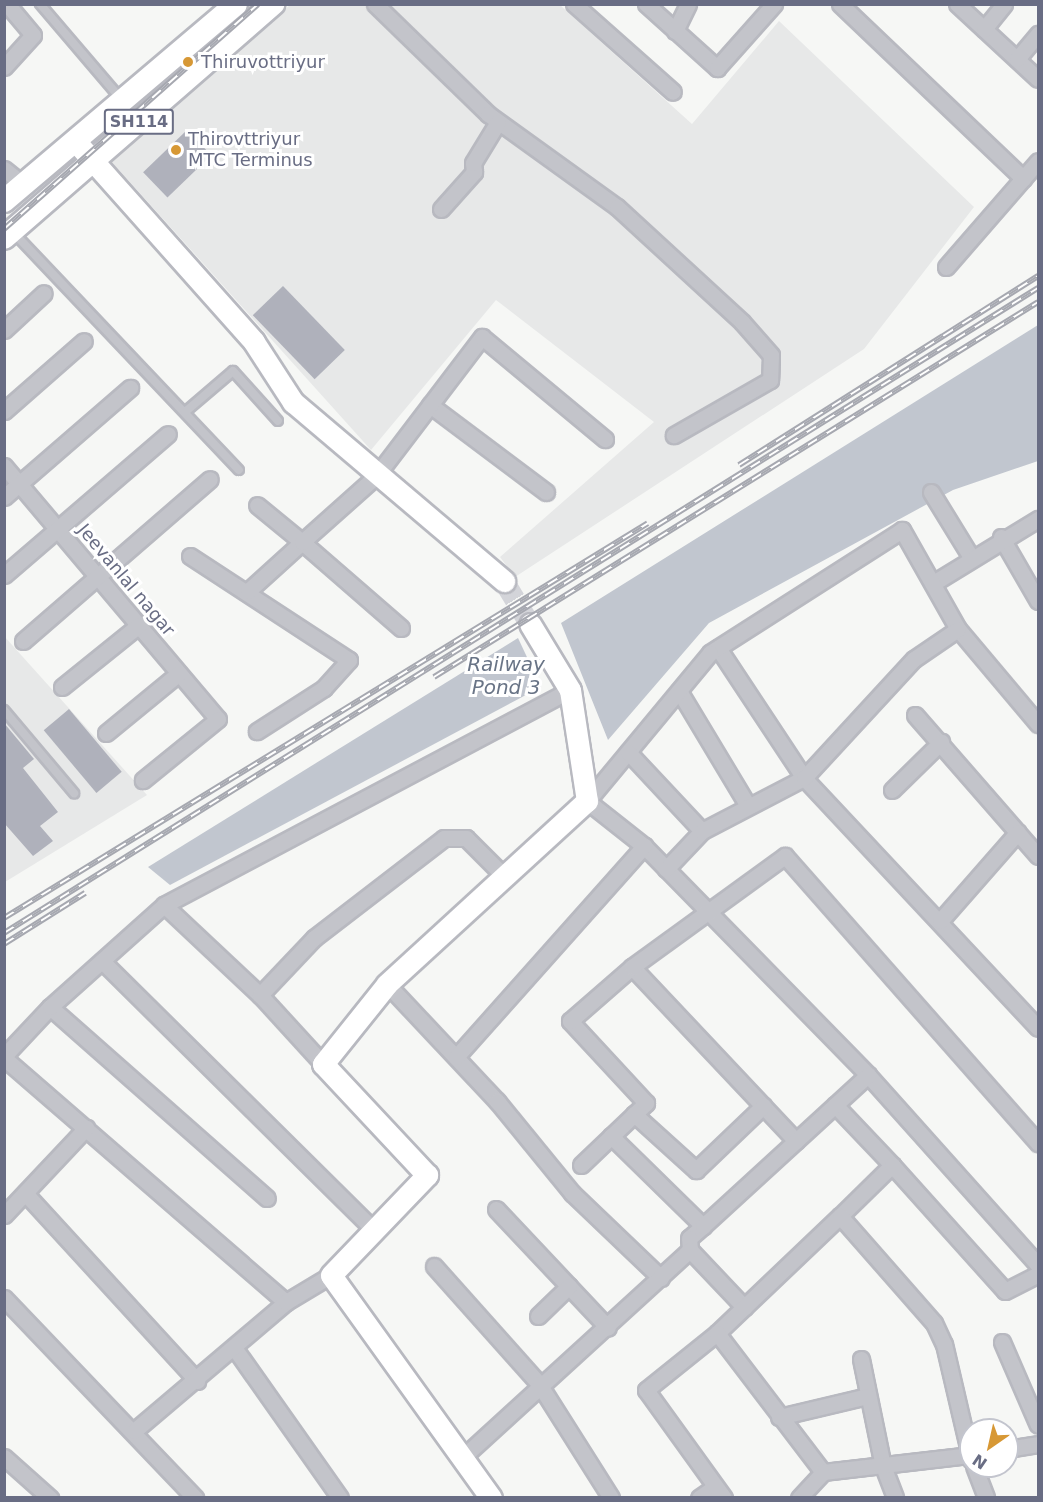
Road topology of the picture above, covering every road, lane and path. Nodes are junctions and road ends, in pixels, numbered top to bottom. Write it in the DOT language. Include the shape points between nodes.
graph roads {
  1 [pos="7,4"];
  2 [pos="40,4"];
  3 [pos="236,4"];
  4 [pos="273,4"];
  5 [pos="375,4"];
  6 [pos="574,4"];
  7 [pos="646,4"];
  8 [pos="688,4"];
  9 [pos="774,4"];
  10 [pos="840,4"];
  11 [pos="957,4"];
  12 [pos="1004,4"];
  13 [pos="984,29"];
  14 [pos="675,31"];
  15 [pos="1038,34"];
  16 [pos="1017,59"];
  17 [pos="4,67"];
  18 [pos="1038,79"];
  19 [pos="673,92"];
  20 [pos="124,103"];
  21 [pos="498,122"];
  22 [pos="77,143"];
  23 [pos="1038,161"];
  24 [pos="94,162"];
  25 [pos="4,170"];
  26 [pos="1023,178"];
  27 [pos="24,185"];
  28 [pos="4,201"];
  29 [pos="441,209"];
  30 [pos="8,234"];
  31 [pos="946,267"];
  32 [pos="44,294"];
  33 [pos="4,330"];
  34 [pos="84,340"];
  35 [pos="130,388"];
  36 [pos="430,405"];
  37 [pos="4,411"];
  38 [pos="185,412"];
  39 [pos="278,421"];
  40 [pos="168,434"];
  41 [pos="674,435"];
  42 [pos="605,439"];
  43 [pos="4,466"];
  44 [pos="239,470"];
  45 [pos="376,476"];
  46 [pos="210,479"];
  47 [pos="20,484"];
  48 [pos="546,492"];
  49 [pos="931,492"];
  50 [pos="4,497"];
  51 [pos="257,505"];
  52 [pos="1038,519"];
  53 [pos="59,529"];
  54 [pos="1001,537"];
  55 [pos="302,542"];
  56 [pos="190,556"];
  57 [pos="971,557"];
  58 [pos="4,575"];
  59 [pos="100,578"];
  60 [pos="504,581"];
  61 [pos="935,582"];
  62 [pos="248,591"];
  63 [pos="1038,601"];
  64 [pos="530,624"];
  65 [pos="139,625"];
  66 [pos="401,628"];
  67 [pos="958,629"];
  68 [pos="23,641"];
  69 [pos="718,648"];
  70 [pos="179,673"];
  71 [pos="62,687"];
  72 [pos="570,690"];
  73 [pos="679,691"];
  74 [pos="4,710"];
  75 [pos="915,715"];
  76 [pos="1038,724"];
  77 [pos="257,731"];
  78 [pos="106,733"];
  79 [pos="941,742"];
  80 [pos="628,752"];
  81 [pos="804,778"];
  82 [pos="143,780"];
  83 [pos="892,790"];
  84 [pos="74,793"];
  85 [pos="587,801"];
  86 [pos="748,806"];
  87 [pos="702,831"];
  88 [pos="1018,832"];
  89 [pos="644,846"];
  90 [pos="1038,856"];
  91 [pos="666,869"];
  92 [pos="505,877"];
  93 [pos="164,905"];
  94 [pos="705,912"];
  95 [pos="940,921"];
  96 [pos="102,961"];
  97 [pos="632,967"];
  98 [pos="387,984"];
  99 [pos="260,995"];
  100 [pos="50,1008"];
  101 [pos="1038,1028"];
  102 [pos="4,1057"];
  103 [pos="456,1057"];
  104 [pos="323,1064"];
  105 [pos="868,1075"];
  106 [pos="835,1105"];
  107 [pos="763,1106"];
  108 [pos="634,1114"];
  109 [pos="86,1128"];
  110 [pos="611,1136"];
  111 [pos="796,1141"];
  112 [pos="1038,1143"];
  113 [pos="581,1165"];
  114 [pos="892,1165"];
  115 [pos="25,1193"];
  116 [pos="267,1198"];
  117 [pos="496,1209"];
  118 [pos="4,1215"];
  119 [pos="840,1216"];
  120 [pos="703,1226"];
  121 [pos="372,1228"];
  122 [pos="690,1250"];
  123 [pos="1038,1265"];
  124 [pos="434,1266"];
  125 [pos="1038,1274"];
  126 [pos="331,1275"];
  127 [pos="661,1278"];
  128 [pos="569,1286"];
  129 [pos="4,1298"];
  130 [pos="286,1302"];
  131 [pos="744,1307"];
  132 [pos="538,1316"];
  133 [pos="608,1328"];
  134 [pos="717,1333"];
  135 [pos="1002,1342"];
  136 [pos="235,1349"];
  137 [pos="861,1359"];
  138 [pos="196,1381"];
  139 [pos="539,1384"];
  140 [pos="868,1396"];
  141 [pos="779,1417"];
  142 [pos="961,1418"];
  143 [pos="1038,1425"];
  144 [pos="134,1431"];
  145 [pos="1038,1444"];
  146 [pos="1019,1447"];
  147 [pos="4,1456"];
  148 [pos="463,1457"];
  149 [pos="959,1460"];
  150 [pos="883,1466"];
  151 [pos="823,1472"];
  152 [pos="978,1478"];
  153 [pos="720,1492"];
  154 [pos="50,1497"];
  155 [pos="195,1497"];
  156 [pos="340,1497"];
  157 [pos="491,1497"];
  158 [pos="611,1497"];
  159 [pos="699,1497"];
  160 [pos="799,1497"];
  161 [pos="895,1497"];
  162 [pos="986,1497"];
  1 -- 17 [label="street" via="33,35"];
  2 -- 20 [label="lane"];
  3 -- 20 [label="main road, SH114"];
  4 -- 24 [label="main road, SH114"];
  5 -- 21 [label="street"];
  6 -- 19 [label="street"];
  7 -- 14 [label="street"];
  8 -- 14 [label="street"];
  9 -- 14 [label="street" via="717,68"];
  10 -- 26 [label="street"];
  11 -- 13 [label="street"];
  12 -- 13 [label="street"];
  13 -- 16 [label="street"];
  15 -- 16 [label="street"];
  16 -- 18 [label="street"];
  20 -- 22 [label="main road, SH114"];
  21 -- 29 [label="street" via="473,163 474,172"];
  21 -- 41 [label="street" via="617,207 742,322 771,355 770,380"];
  22 -- 24 [label="street"];
  22 -- 27 [label="main road, SH114"];
  23 -- 26 [label="street"];
  24 -- 30 [label="main road, SH114"];
  24 -- 45 [label="street" via="254,342 293,402"];
  25 -- 27 [label="street"];
  26 -- 31 [label="street"];
  27 -- 28 [label="main road, SH114"];
  30 -- 38 [label="lane"];
  32 -- 33 [label="street"];
  34 -- 37 [label="street"];
  35 -- 47 [label="street"];
  36 -- 42 [label="street" via="482,337"];
  36 -- 45 [label="street"];
  36 -- 48 [label="street"];
  38 -- 39 [label="lane" via="233,371"];
  38 -- 44 [label="lane"];
  40 -- 53 [label="street"];
  43 -- 47 [label="street, Jeevanlal nagar"];
  45 -- 55 [label="street"];
  45 -- 60 [label="street" via="447,529"];
  46 -- 59 [label="street"];
  47 -- 50 [label="street"];
  47 -- 53 [label="street, Jeevanlal nagar"];
  49 -- 57 [label="street"];
  51 -- 55 [label="street"];
  52 -- 54 [label="street"];
  53 -- 58 [label="street"];
  53 -- 59 [label="street, Jeevanlal nagar"];
  54 -- 57 [label="street"];
  54 -- 63 [label="street"];
  55 -- 62 [label="street"];
  55 -- 66 [label="street"];
  56 -- 62 [label="street"];
  57 -- 61 [label="street"];
  59 -- 65 [label="street, Jeevanlal nagar"];
  59 -- 68 [label="street"];
  61 -- 67 [label="street"];
  61 -- 69 [label="street" via="902,530"];
  62 -- 77 [label="street" via="349,660 324,688"];
  64 -- 72 [label="street"];
  65 -- 70 [label="street, Jeevanlal nagar"];
  65 -- 71 [label="street"];
  67 -- 76 [label="street"];
  67 -- 81 [label="street" via="914,659"];
  69 -- 73 [label="street"];
  69 -- 81 [label="street"];
  70 -- 78 [label="street"];
  70 -- 82 [label="street, Jeevanlal nagar" via="218,719"];
  72 -- 85 [label="street"];
  72 -- 93 [label="street"];
  73 -- 80 [label="street"];
  73 -- 86 [label="street"];
  74 -- 84 [label="lane"];
  75 -- 79 [label="street"];
  79 -- 83 [label="street"];
  79 -- 88 [label="street"];
  80 -- 85 [label="street"];
  80 -- 87 [label="street"];
  81 -- 86 [label="street" via="791,788"];
  81 -- 95 [label="street"];
  85 -- 89 [label="street"];
  85 -- 92 [label="street"];
  86 -- 87 [label="street"];
  87 -- 91 [label="street"];
  88 -- 90 [label="street"];
  88 -- 95 [label="street"];
  89 -- 91 [label="street"];
  89 -- 103 [label="street"];
  91 -- 94 [label="street"];
  92 -- 98 [label="street"];
  92 -- 99 [label="street" via="466,838 444,838 314,938"];
  93 -- 96 [label="street"];
  93 -- 99 [label="street"];
  94 -- 97 [label="street"];
  94 -- 105 [label="street"];
  94 -- 112 [label="street" via="785,856"];
  95 -- 101 [label="street"];
  96 -- 100 [label="street"];
  96 -- 121 [label="street"];
  97 -- 107 [label="street"];
  97 -- 108 [label="street" via="570,1021 646,1103"];
  98 -- 103 [label="street"];
  98 -- 104 [label="street"];
  99 -- 104 [label="street"];
  100 -- 102 [label="street"];
  100 -- 116 [label="street"];
  102 -- 109 [label="street"];
  103 -- 127 [label="street" via="572,1192"];
  104 -- 121 [label="street" via="427,1175"];
  105 -- 106 [label="street"];
  105 -- 123 [label="street"];
  106 -- 111 [label="street"];
  106 -- 114 [label="street"];
  107 -- 108 [label="street" via="696,1170"];
  107 -- 111 [label="street"];
  108 -- 110 [label="street"];
  109 -- 115 [label="street"];
  109 -- 130 [label="street"];
  110 -- 113 [label="street"];
  110 -- 120 [label="street"];
  111 -- 120 [label="street"];
  114 -- 119 [label="street"];
  114 -- 125 [label="street" via="1005,1291"];
  115 -- 118 [label="street"];
  115 -- 138 [label="street"];
  117 -- 128 [label="street"];
  119 -- 131 [label="street"];
  119 -- 142 [label="street" via="934,1323 944,1344"];
  120 -- 122 [label="street" via="689,1238"];
  121 -- 126 [label="street"];
  122 -- 127 [label="street"];
  122 -- 131 [label="street"];
  124 -- 139 [label="street"];
  126 -- 130 [label="street"];
  126 -- 148 [label="street"];
  127 -- 133 [label="street"];
  128 -- 132 [label="street"];
  128 -- 133 [label="street"];
  129 -- 144 [label="street"];
  130 -- 136 [label="street"];
  131 -- 134 [label="street"];
  133 -- 139 [label="street"];
  134 -- 141 [label="street"];
  134 -- 153 [label="street" via="646,1390"];
  135 -- 143 [label="street"];
  136 -- 138 [label="street"];
  136 -- 156 [label="street"];
  137 -- 140 [label="street"];
  138 -- 144 [label="street"];
  139 -- 148 [label="street"];
  139 -- 158 [label="street"];
  140 -- 141 [label="street"];
  140 -- 150 [label="street"];
  141 -- 151 [label="street"];
  144 -- 155 [label="street"];
  145 -- 146 [label="street"];
  147 -- 154 [label="street"];
  148 -- 157 [label="street"];
  149 -- 150 [label="street"];
  150 -- 151 [label="street"];
  150 -- 161 [label="street"];
  151 -- 160 [label="street"];
  152 -- 162 [label="street"];
  153 -- 159 [label="street"];
}
